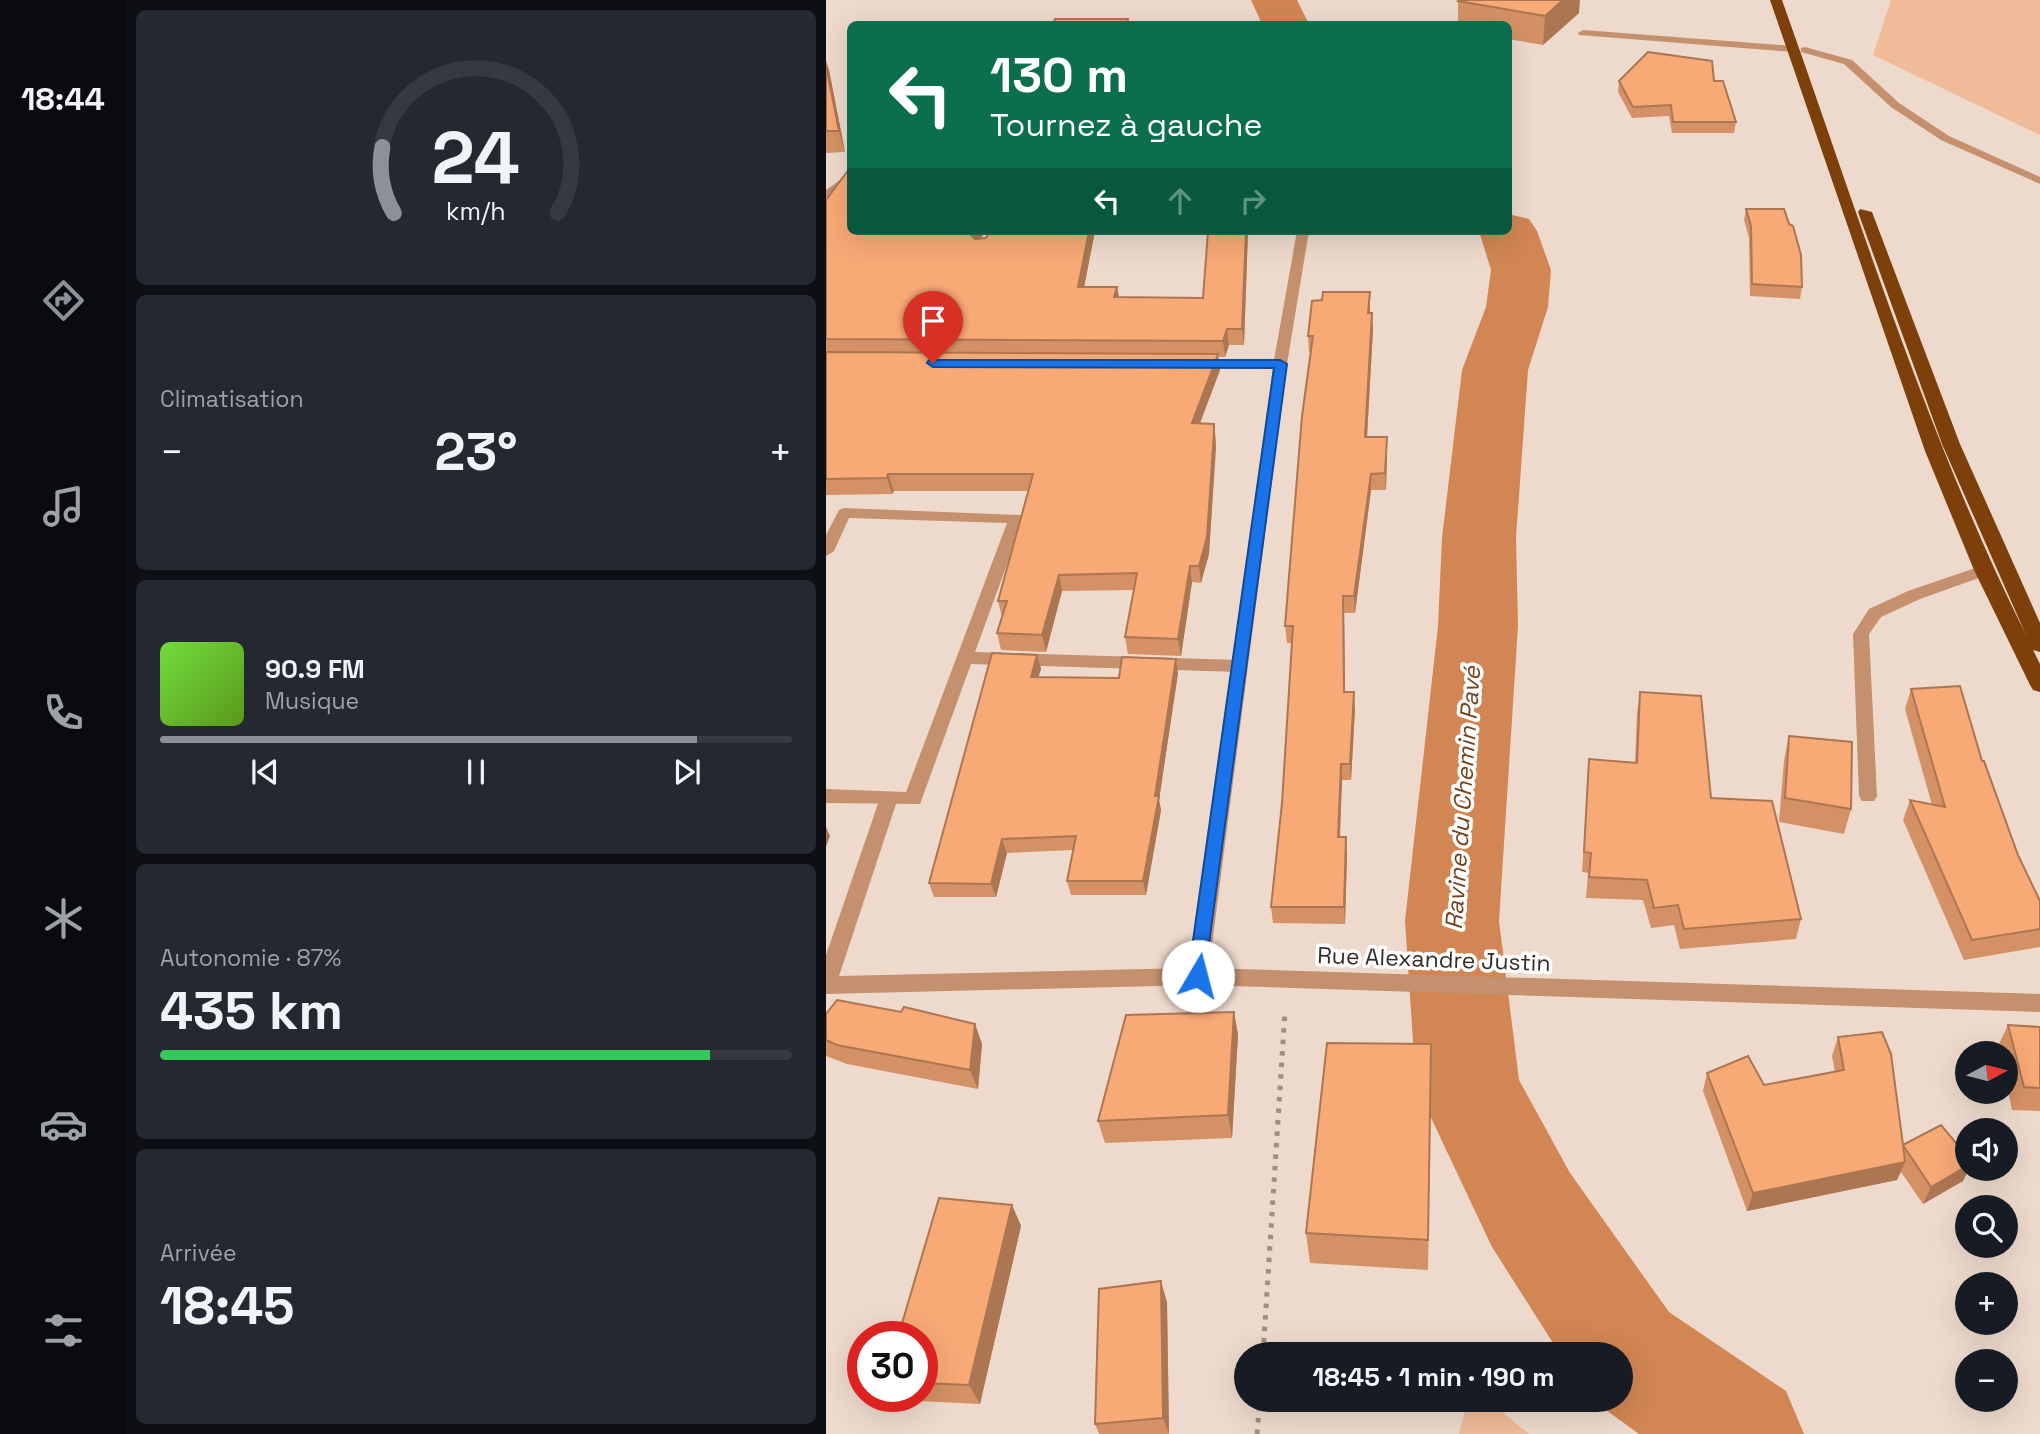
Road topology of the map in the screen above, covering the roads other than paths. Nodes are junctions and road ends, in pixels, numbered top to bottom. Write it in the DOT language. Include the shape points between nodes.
graph roads {
  1 [pos="1776,0"];
  2 [pos="1787,0"];
  3 [pos="1583,33"];
  4 [pos="1800,49"];
  5 [pos="847,178"];
  6 [pos="2040,181"];
  7 [pos="826,196"];
  8 [pos="1302,235"];
  9 [pos="1184,364"];
  10 [pos="1280,364"];
  11 [pos="826,551"];
  12 [pos="1984,570"];
  13 [pos="2040,645"];
  14 [pos="964,658"];
  15 [pos="1239,666"];
  16 [pos="2040,685"];
  17 [pos="826,796"];
  18 [pos="1868,796"];
  19 [pos="889,798"];
  20 [pos="1198,976"];
  21 [pos="826,985"];
  22 [pos="2040,1003"];
  1 -- 4 [label="highway"];
  2 -- 4 [label="highway"];
  3 -- 4 [label="street"];
  4 -- 6 [label="street" via="1848,62 1895,105 1945,138"];
  4 -- 12 [label="highway" via="1934,451"];
  4 -- 13 [label="highway" via="1951,444"];
  5 -- 7 [label="street"];
  8 -- 10 [label="street"];
  9 -- 10 [label="street"];
  10 -- 15 [label="street"];
  11 -- 14 [label="street" via="845,513 1016,518"];
  12 -- 16 [label="highway"];
  12 -- 18 [label="street" via="1875,613 1861,634"];
  14 -- 15 [label="street"];
  14 -- 19 [label="street" via="913,799"];
  15 -- 20 [label="street"];
  17 -- 19 [label="street"];
  19 -- 21 [label="street"];
  20 -- 21 [label="street, Rue Alexandre Justin"];
  20 -- 22 [label="street, Rue Alexandre Justin"];
}
